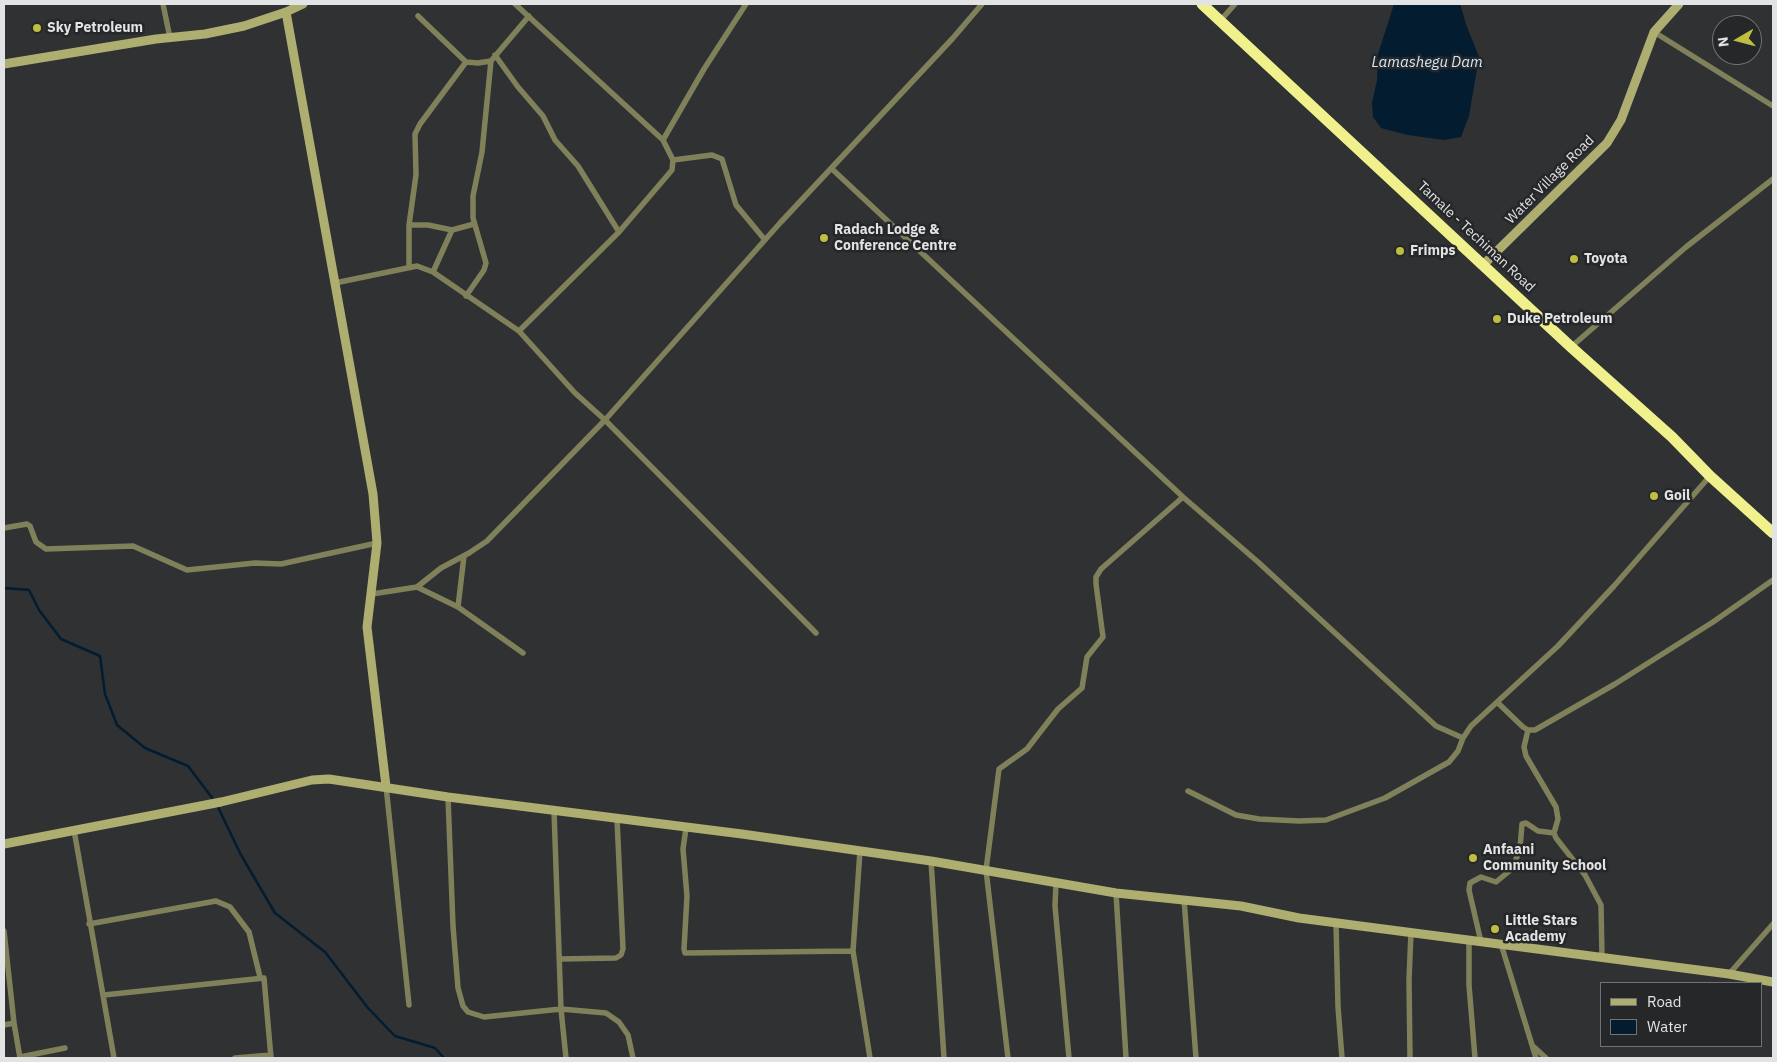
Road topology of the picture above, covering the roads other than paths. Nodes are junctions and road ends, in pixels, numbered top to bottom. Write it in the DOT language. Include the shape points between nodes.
graph roads {
  1 [pos="163,4"];
  2 [pos="303,4"];
  3 [pos="515,4"];
  4 [pos="746,4"];
  5 [pos="982,4"];
  6 [pos="1202,4"];
  7 [pos="1235,4"];
  8 [pos="1679,4"];
  9 [pos="286,12"];
  10 [pos="418,16"];
  11 [pos="529,16"];
  12 [pos="1220,21"];
  13 [pos="1654,32"];
  14 [pos="170,38"];
  15 [pos="495,55"];
  16 [pos="466,62"];
  17 [pos="491,62"];
  18 [pos="4,64"];
  19 [pos="1773,106"];
  20 [pos="662,140"];
  21 [pos="673,160"];
  22 [pos="832,169"];
  23 [pos="1773,179"];
  24 [pos="474,224"];
  25 [pos="409,225"];
  26 [pos="452,230"];
  27 [pos="619,232"];
  28 [pos="765,240"];
  29 [pos="1484,264"];
  30 [pos="409,266"];
  31 [pos="433,272"];
  32 [pos="336,283"];
  33 [pos="466,296"];
  34 [pos="519,331"];
  35 [pos="1571,347"];
  36 [pos="604,420"];
  37 [pos="1710,476"];
  38 [pos="1183,497"];
  39 [pos="4,528"];
  40 [pos="1773,534"];
  41 [pos="376,542"];
  42 [pos="464,556"];
  43 [pos="1773,580"];
  44 [pos="417,587"];
  45 [pos="372,594"];
  46 [pos="458,607"];
  47 [pos="816,633"];
  48 [pos="523,653"];
  49 [pos="1498,702"];
  50 [pos="1528,730"];
  51 [pos="1463,738"];
  52 [pos="386,786"];
  53 [pos="1188,791"];
  54 [pos="448,797"];
  55 [pos="554,811"];
  56 [pos="617,819"];
  57 [pos="686,828"];
  58 [pos="74,830"];
  59 [pos="1554,833"];
  60 [pos="4,844"];
  61 [pos="860,851"];
  62 [pos="931,861"];
  63 [pos="986,870"];
  64 [pos="1056,882"];
  65 [pos="1116,894"];
  66 [pos="1184,898"];
  67 [pos="1336,922"];
  68 [pos="89,924"];
  69 [pos="1773,924"];
  70 [pos="4,931"];
  71 [pos="1411,932"];
  72 [pos="1469,940"];
  73 [pos="1481,942"];
  74 [pos="1501,944"];
  75 [pos="853,951"];
  76 [pos="1602,957"];
  77 [pos="560,959"];
  78 [pos="1729,974"];
  79 [pos="260,977"];
  80 [pos="1773,982"];
  81 [pos="104,995"];
  82 [pos="409,1005"];
  83 [pos="561,1009"];
  84 [pos="14,1023"];
  85 [pos="4,1025"];
  86 [pos="1534,1047"];
  87 [pos="65,1048"];
  88 [pos="20,1057"];
  89 [pos="271,1057"];
  90 [pos="114,1058"];
  91 [pos="234,1058"];
  92 [pos="566,1058"];
  93 [pos="633,1058"];
  94 [pos="870,1058"];
  95 [pos="944,1058"];
  96 [pos="1008,1058"];
  97 [pos="1069,1058"];
  98 [pos="1126,1058"];
  99 [pos="1196,1058"];
  100 [pos="1342,1058"];
  101 [pos="1410,1058"];
  102 [pos="1475,1058"];
  103 [pos="1536,1058"];
  104 [pos="1546,1058"];
  1 -- 14 [label="street"];
  2 -- 9 [label="street"];
  3 -- 11 [label="street"];
  4 -- 20 [label="street"];
  5 -- 22 [label="street"];
  6 -- 12 [label="highway, Tamale - Techiman Road"];
  7 -- 12 [label="street"];
  8 -- 13 [label="street, Water Village Road"];
  9 -- 14 [label="street" via="244,26"];
  9 -- 32 [label="street"];
  10 -- 16 [label="street"];
  11 -- 15 [label="street"];
  11 -- 20 [label="street"];
  12 -- 29 [label="highway, Tamale - Techiman Road"];
  13 -- 19 [label="street"];
  13 -- 29 [label="street, Water Village Road" via="1621,120 1607,143"];
  14 -- 18 [label="street"];
  15 -- 17 [label="street"];
  15 -- 27 [label="street" via="543,116 555,140 578,166"];
  16 -- 17 [label="street"];
  16 -- 25 [label="street" via="415,134 416,175"];
  17 -- 24 [label="street" via="482,152 472,196"];
  20 -- 21 [label="street"];
  21 -- 27 [label="street" via="672,170"];
  21 -- 28 [label="street" via="712,155 722,159 736,204"];
  22 -- 28 [label="street"];
  22 -- 38 [label="street"];
  23 -- 35 [label="street" via="1686,247"];
  24 -- 26 [label="street"];
  24 -- 33 [label="street" via="486,264"];
  25 -- 26 [label="street"];
  25 -- 30 [label="street"];
  26 -- 31 [label="street"];
  27 -- 34 [label="street"];
  28 -- 36 [label="street"];
  29 -- 35 [label="highway, Tamale - Techiman Road"];
  30 -- 31 [label="street"];
  30 -- 32 [label="street"];
  31 -- 33 [label="street"];
  32 -- 41 [label="street" via="373,494"];
  33 -- 34 [label="street"];
  34 -- 36 [label="street"];
  35 -- 37 [label="highway, Tamale - Techiman Road" via="1672,437"];
  36 -- 42 [label="street" via="487,541"];
  36 -- 47 [label="street"];
  37 -- 40 [label="highway, Tamale - Techiman Road"];
  37 -- 49 [label="street" via="1558,646"];
  38 -- 51 [label="street" via="1273,575 1436,726"];
  38 -- 63 [label="street" via="1096,576 1103,638 1087,657 1082,688 1058,709 1027,748 999,769"];
  39 -- 41 [label="street" via="27,524 36,542 46,550 133,546 187,570 255,563 281,564"];
  41 -- 45 [label="street"];
  42 -- 44 [label="street" via="441,568"];
  42 -- 46 [label="street"];
  43 -- 50 [label="street" via="1615,684 1535,730"];
  44 -- 45 [label="street"];
  44 -- 46 [label="street"];
  45 -- 52 [label="street" via="368,633"];
  46 -- 48 [label="street"];
  49 -- 50 [label="street"];
  49 -- 51 [label="street" via="1471,726"];
  50 -- 59 [label="street" via="1524,747 1526,756 1556,807 1558,819"];
  51 -- 53 [label="street" via="1449,762 1385,798 1326,820 1291,821 1236,815"];
  52 -- 54 [label="street"];
  52 -- 58 [label="street" via="312,780 207,805"];
  52 -- 82 [label="street"];
  54 -- 55 [label="street"];
  54 -- 83 [label="street" via="454,933 462,1006 468,1012 484,1017"];
  55 -- 56 [label="street"];
  55 -- 77 [label="street"];
  56 -- 57 [label="street"];
  56 -- 77 [label="street" via="621,956"];
  57 -- 61 [label="street"];
  57 -- 75 [label="street" via="683,849 687,896 685,953"];
  58 -- 60 [label="street"];
  58 -- 68 [label="street"];
  59 -- 73 [label="street" via="1522,824 1520,848 1513,868 1496,882 1481,878 1470,883"];
  59 -- 76 [label="street" via="1585,875 1601,905"];
  61 -- 62 [label="street"];
  61 -- 75 [label="street"];
  62 -- 63 [label="street"];
  62 -- 95 [label="street"];
  63 -- 64 [label="street"];
  63 -- 96 [label="street"];
  64 -- 65 [label="street"];
  64 -- 97 [label="street" via="1055,906"];
  65 -- 66 [label="street"];
  65 -- 98 [label="street"];
  66 -- 67 [label="street"];
  66 -- 99 [label="street"];
  67 -- 71 [label="street"];
  67 -- 100 [label="street"];
  68 -- 79 [label="street" via="216,901 230,907 249,932"];
  68 -- 81 [label="street"];
  69 -- 78 [label="street"];
  70 -- 84 [label="street"];
  71 -- 72 [label="street"];
  71 -- 101 [label="street"];
  72 -- 73 [label="street"];
  72 -- 102 [label="street"];
  73 -- 74 [label="street"];
  74 -- 76 [label="street"];
  74 -- 86 [label="street" via="1523,1021"];
  75 -- 94 [label="street"];
  76 -- 78 [label="street"];
  77 -- 83 [label="street"];
  78 -- 80 [label="street"];
  79 -- 81 [label="street"];
  79 -- 89 [label="street" via="266,982"];
  81 -- 90 [label="street"];
  83 -- 92 [label="street"];
  83 -- 93 [label="street" via="593,1010 613,1017 628,1035"];
  84 -- 85 [label="street"];
  84 -- 88 [label="street"];
  86 -- 103 [label="street"];
  86 -- 104 [label="street"];
  87 -- 88 [label="street"];
  89 -- 91 [label="street"];
}
